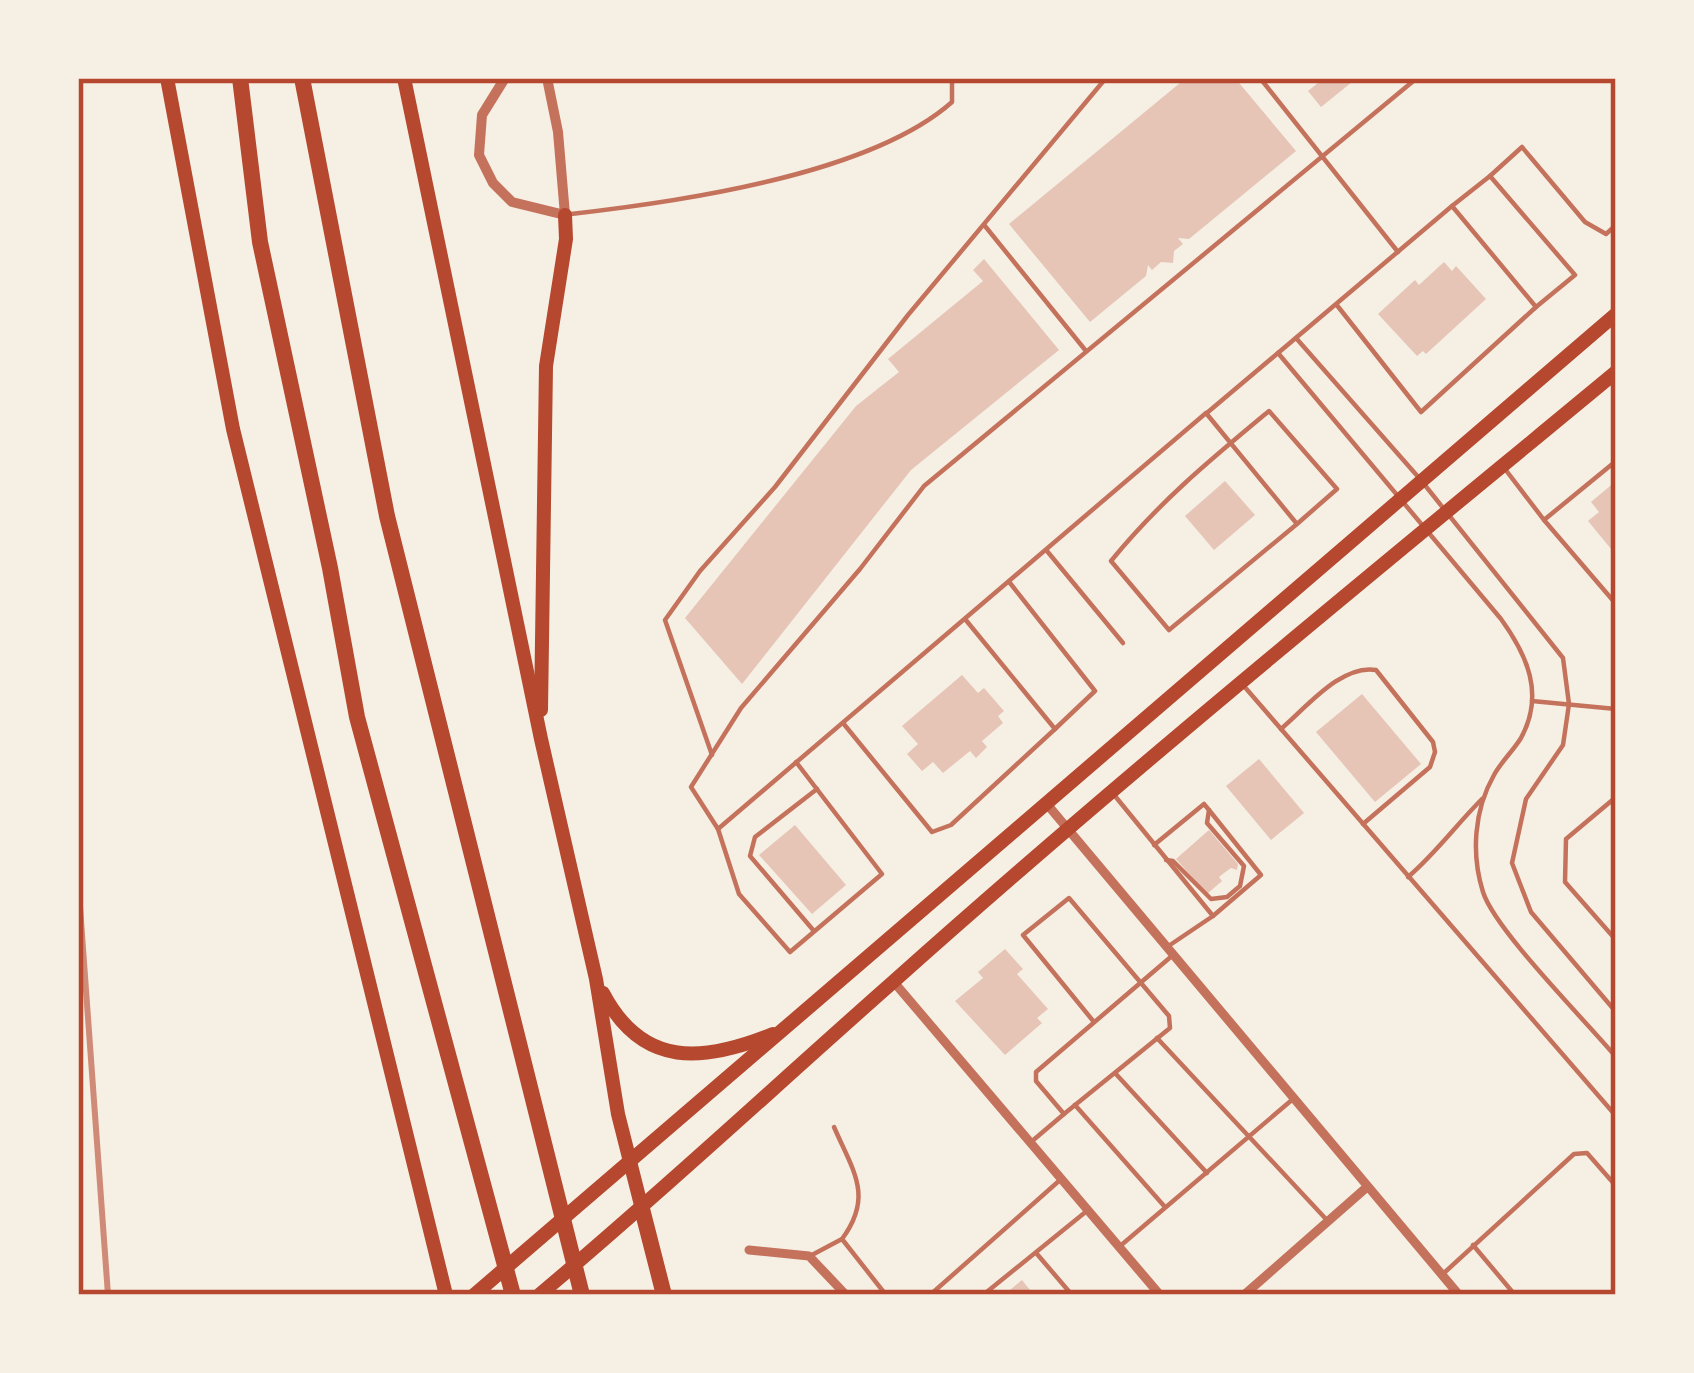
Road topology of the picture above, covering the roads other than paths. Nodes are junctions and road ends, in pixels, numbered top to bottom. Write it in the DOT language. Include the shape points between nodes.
graph roads {
  1 [pos="167,78"];
  2 [pos="240,78"];
  3 [pos="302,78"];
  4 [pos="404,78"];
  5 [pos="505,78"];
  6 [pos="547,78"];
  7 [pos="952,78"];
  8 [pos="1106,78"];
  9 [pos="1260,78"];
  10 [pos="1417,78"];
  11 [pos="1322,156"];
  12 [pos="1490,176"];
  13 [pos="1452,206"];
  14 [pos="565,214"];
  15 [pos="1616,225"];
  16 [pos="985,226"];
  17 [pos="1398,252"];
  18 [pos="1336,304"];
  19 [pos="1536,307"];
  20 [pos="1616,314"];
  21 [pos="1296,338"];
  22 [pos="1086,351"];
  23 [pos="1278,353"];
  24 [pos="1616,373"];
  25 [pos="1206,413"];
  26 [pos="1230,443"];
  27 [pos="1616,461"];
  28 [pos="1503,466"];
  29 [pos="1420,479"];
  30 [pos="1397,499"];
  31 [pos="1446,513"];
  32 [pos="1544,520"];
  33 [pos="1297,524"];
  34 [pos="1425,530"];
  35 [pos="1047,550"];
  36 [pos="1010,582"];
  37 [pos="1616,604"];
  38 [pos="965,620"];
  39 [pos="1123,643"];
  40 [pos="1241,682"];
  41 [pos="1531,701"];
  42 [pos="1568,704"];
  43 [pos="1616,709"];
  44 [pos="842,723"];
  45 [pos="1055,729"];
  46 [pos="1281,729"];
  47 [pos="541,739"];
  48 [pos="712,754"];
  49 [pos="796,762"];
  50 [pos="817,789"];
  51 [pos="1112,792"];
  52 [pos="1484,797"];
  53 [pos="1616,797"];
  54 [pos="1046,803"];
  55 [pos="1209,810"];
  56 [pos="1363,824"];
  57 [pos="718,829"];
  58 [pos="1068,830"];
  59 [pos="1154,845"];
  60 [pos="1166,860"];
  61 [pos="1408,877"];
  62 [pos="1213,916"];
  63 [pos="814,931"];
  64 [pos="1616,940"];
  65 [pos="1170,951"];
  66 [pos="596,979"];
  67 [pos="893,981"];
  68 [pos="1141,982"];
  69 [pos="1616,1012"];
  70 [pos="1094,1022"];
  71 [pos="784,1030"];
  72 [pos="1157,1038"];
  73 [pos="1616,1057"];
  74 [pos="1115,1073"];
  75 [pos="1293,1099"];
  76 [pos="1075,1105"];
  77 [pos="1064,1114"];
  78 [pos="1616,1116"];
  79 [pos="834,1127"];
  80 [pos="1248,1137"];
  81 [pos="1030,1142"];
  82 [pos="631,1162"];
  83 [pos="1207,1173"];
  84 [pos="1062,1178"];
  85 [pos="1616,1186"];
  86 [pos="1367,1187"];
  87 [pos="1165,1208"];
  88 [pos="642,1209"];
  89 [pos="1088,1210"];
  90 [pos="1328,1222"];
  91 [pos="842,1239"];
  92 [pos="1474,1245"];
  93 [pos="1119,1247"];
  94 [pos="749,1250"];
  95 [pos="1036,1252"];
  96 [pos="809,1256"];
  97 [pos="1442,1274"];
  98 [pos="446,1295"];
  99 [pos="474,1295"];
  100 [pos="513,1295"];
  101 [pos="539,1295"];
  102 [pos="582,1295"];
  103 [pos="664,1295"];
  104 [pos="847,1295"];
  105 [pos="886,1295"];
  106 [pos="930,1295"];
  107 [pos="983,1295"];
  108 [pos="1072,1295"];
  109 [pos="1160,1295"];
  110 [pos="1244,1295"];
  111 [pos="1459,1295"];
  112 [pos="1515,1295"];
  1 -- 98 [label="main road" via="233,429"];
  2 -- 100 [label="highway" via="260,242 357,717"];
  3 -- 102 [label="highway" via="387,516"];
  4 -- 47 [label="main road"];
  5 -- 14 [label="street" via="482,115 478,155 512,202"];
  6 -- 14 [label="street"];
  7 -- 14 [label="lane" via="952,102 935,117 842,162 671,203"];
  8 -- 16 [label="lane"];
  9 -- 11 [label="lane"];
  10 -- 11 [label="lane"];
  11 -- 17 [label="lane"];
  11 -- 22 [label="lane"];
  12 -- 13 [label="lane"];
  12 -- 15 [label="lane" via="1522,147 1585,222 1606,234"];
  12 -- 19 [label="lane" via="1575,275"];
  13 -- 17 [label="lane"];
  13 -- 19 [label="lane"];
  14 -- 47 [label="main road" via="546,366"];
  16 -- 22 [label="lane"];
  16 -- 48 [label="lane" via="665,620"];
  17 -- 18 [label="lane"];
  18 -- 19 [label="lane" via="1421,412"];
  18 -- 21 [label="lane"];
  20 -- 29 [label="main road"];
  21 -- 23 [label="lane"];
  21 -- 29 [label="lane"];
  22 -- 48 [label="lane" via="924,486"];
  23 -- 25 [label="lane"];
  23 -- 30 [label="lane"];
  24 -- 28 [label="main road"];
  25 -- 26 [label="lane"];
  25 -- 35 [label="lane"];
  26 -- 33 [label="lane"];
  26 -- 33 [label="lane" via="1269,411 1337,489"];
  26 -- 33 [label="lane" via="1161,501 1111,561 1169,630"];
  27 -- 32 [label="lane"];
  28 -- 31 [label="main road"];
  28 -- 32 [label="lane"];
  29 -- 30 [label="main road"];
  29 -- 31 [label="lane"];
  30 -- 34 [label="lane"];
  30 -- 54 [label="main road"];
  31 -- 34 [label="main road"];
  31 -- 42 [label="lane" via="1558,649"];
  32 -- 37 [label="lane"];
  34 -- 40 [label="main road"];
  34 -- 41 [label="lane" via="1524,651"];
  35 -- 36 [label="lane"];
  35 -- 39 [label="lane"];
  36 -- 38 [label="lane"];
  36 -- 45 [label="lane" via="1095,691"];
  38 -- 44 [label="lane"];
  38 -- 45 [label="lane"];
  40 -- 46 [label="lane"];
  40 -- 51 [label="main road"];
  41 -- 42 [label="lane"];
  41 -- 52 [label="lane" via="1520,738"];
  42 -- 43 [label="lane"];
  42 -- 69 [label="lane" via="1563,746 1526,799 1512,863 1531,912"];
  44 -- 45 [label="lane" via="932,832 951,826"];
  44 -- 49 [label="lane"];
  46 -- 56 [label="lane"];
  46 -- 56 [label="lane" via="1343,676 1376,670 1436,752"];
  47 -- 66 [label="main road"];
  48 -- 57 [label="lane" via="691,787"];
  49 -- 50 [label="lane"];
  49 -- 57 [label="lane"];
  50 -- 63 [label="lane" via="882,874"];
  50 -- 63 [label="lane" via="755,837 750,856"];
  51 -- 58 [label="main road"];
  51 -- 59 [label="lane"];
  52 -- 61 [label="lane"];
  52 -- 73 [label="lane" via="1475,849 1488,906"];
  53 -- 64 [label="lane" via="1566,839 1564,882"];
  54 -- 58 [label="street"];
  54 -- 71 [label="main road"];
  55 -- 59 [label="lane" via="1204,804"];
  55 -- 60 [label="lane" via="1207,823 1244,866 1240,886 1211,899"];
  55 -- 62 [label="lane" via="1261,875"];
  56 -- 61 [label="lane"];
  57 -- 63 [label="lane" via="739,894 790,952"];
  58 -- 65 [label="street"];
  58 -- 67 [label="main road"];
  59 -- 60 [label="lane"];
  60 -- 62 [label="lane"];
  61 -- 78 [label="lane"];
  62 -- 65 [label="lane"];
  65 -- 68 [label="lane"];
  65 -- 75 [label="street"];
  66 -- 71 [label="main road" via="630,1031 672,1052 713,1054"];
  66 -- 82 [label="main road"];
  67 -- 81 [label="street"];
  67 -- 88 [label="main road"];
  68 -- 70 [label="lane"];
  68 -- 70 [label="lane" via="1069,898 1023,935"];
  68 -- 72 [label="lane" via="1169,1016 1170,1028"];
  70 -- 77 [label="lane" via="1036,1072"];
  71 -- 82 [label="main road"];
  72 -- 74 [label="lane"];
  72 -- 80 [label="lane"];
  74 -- 76 [label="lane"];
  74 -- 83 [label="lane"];
  75 -- 80 [label="lane"];
  75 -- 86 [label="street"];
  76 -- 77 [label="lane"];
  76 -- 87 [label="lane"];
  77 -- 81 [label="lane"];
  79 -- 91 [label="lane" via="860,1187 859,1217"];
  80 -- 83 [label="lane"];
  80 -- 90 [label="lane"];
  81 -- 84 [label="street"];
  82 -- 88 [label="main road"];
  82 -- 99 [label="main road"];
  83 -- 87 [label="lane"];
  84 -- 89 [label="street"];
  84 -- 106 [label="lane"];
  85 -- 92 [label="lane" via="1594,1158 1574,1154"];
  86 -- 90 [label="street"];
  86 -- 97 [label="street"];
  87 -- 93 [label="lane"];
  88 -- 101 [label="main road"];
  88 -- 103 [label="highway"];
  89 -- 93 [label="street"];
  89 -- 95 [label="lane"];
  90 -- 110 [label="street"];
  91 -- 96 [label="lane"];
  91 -- 105 [label="lane"];
  92 -- 97 [label="lane"];
  92 -- 112 [label="lane"];
  93 -- 109 [label="street"];
  94 -- 96 [label="street"];
  95 -- 107 [label="lane"];
  95 -- 108 [label="lane"];
  96 -- 104 [label="street"];
  97 -- 111 [label="street"];
}
